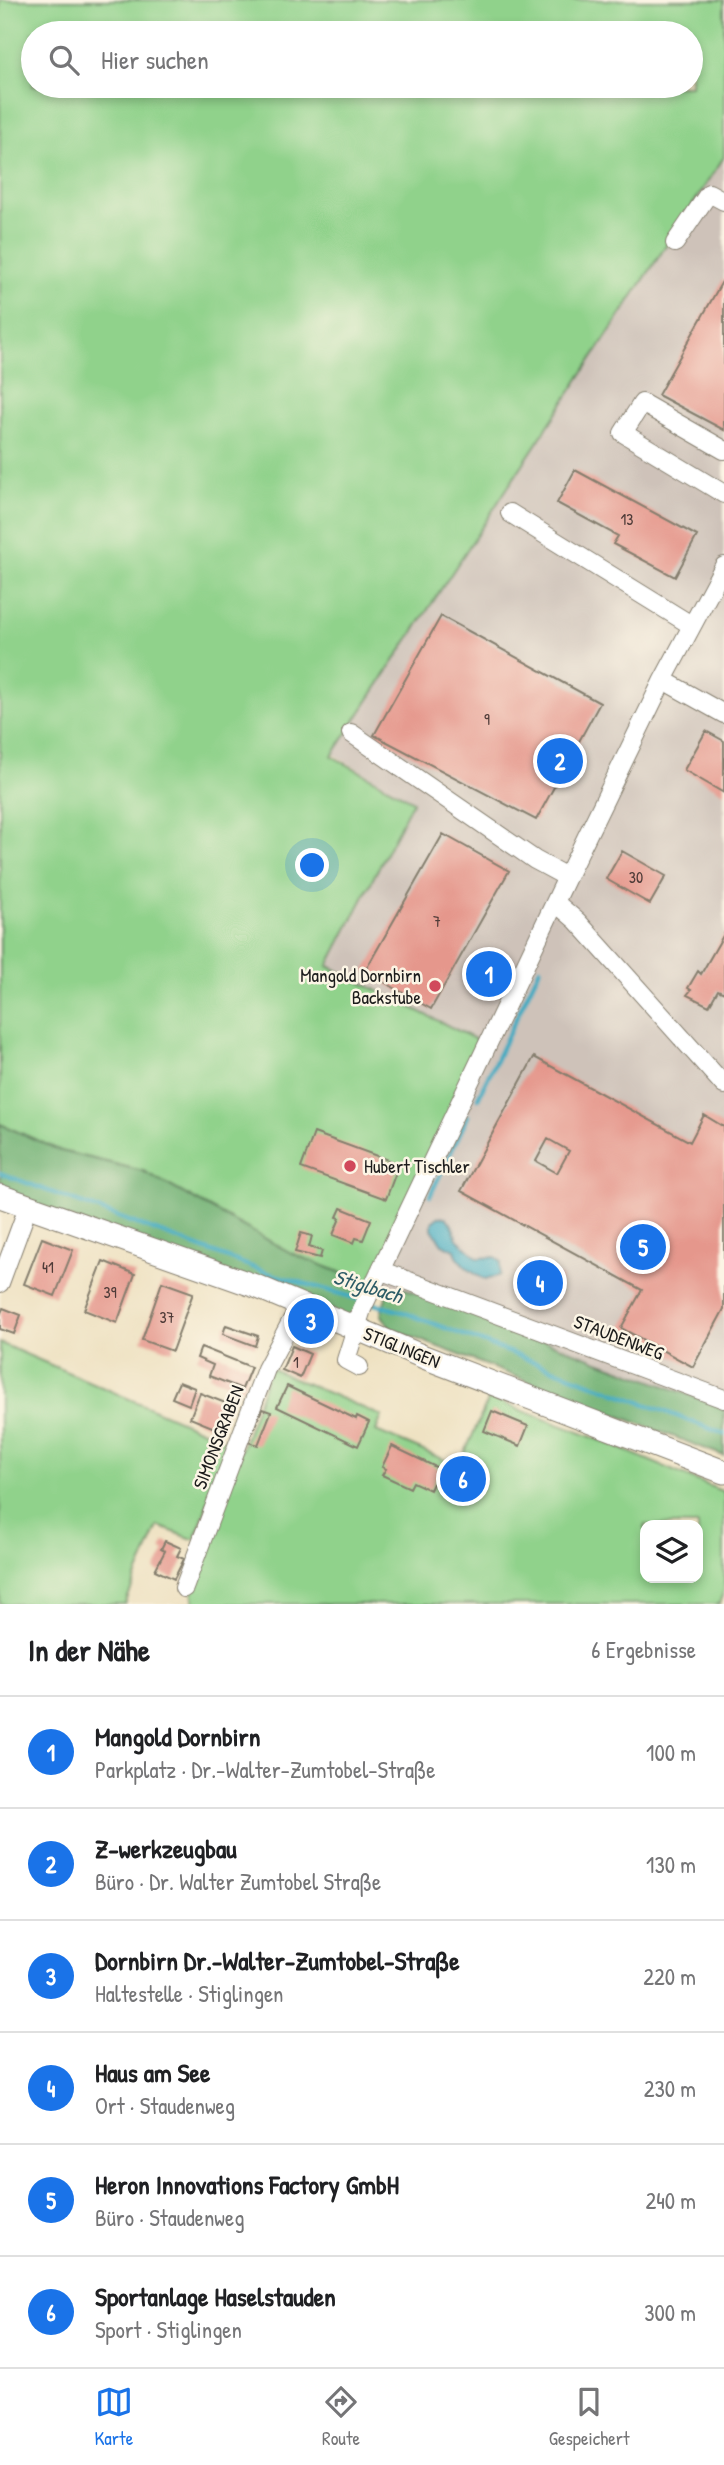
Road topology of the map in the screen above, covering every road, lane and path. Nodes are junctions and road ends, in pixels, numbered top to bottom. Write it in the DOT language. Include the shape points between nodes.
graph roads {
  1 [pos="724,201"];
  2 [pos="675,243"];
  3 [pos="724,450"];
  4 [pos="724,494"];
  5 [pos="510,513"];
  6 [pos="724,566"];
  7 [pos="691,625"];
  8 [pos="663,680"];
  9 [pos="724,714"];
  10 [pos="351,733"];
  11 [pos="568,875"];
  12 [pos="556,903"];
  13 [pos="724,1085"];
  14 [pos="0,1196"];
  15 [pos="28,1207"];
  16 [pos="382,1271"];
  17 [pos="0,1283"];
  18 [pos="300,1305"];
  19 [pos="362,1311"];
  20 [pos="359,1367"];
  21 [pos="724,1399"];
  22 [pos="724,1472"];
  23 [pos="184,1588"];
  1 -- 2 [label="street" via="709,193"];
  3 -- 4 [label="street" via="642,403 623,433"];
  5 -- 7 [label="street"];
  6 -- 7 [label="street"];
  7 -- 8 [label="street"];
  8 -- 9 [label="street"];
  8 -- 11 [label="street"];
  10 -- 11 [label="street" via="535,860"];
  11 -- 12 [label="street"];
  12 -- 13 [label="street"];
  12 -- 16 [label="street"];
  14 -- 15 [label="main road, STIGLINGEN"];
  15 -- 17 [label="street"];
  15 -- 18 [label="main road, STIGLINGEN"];
  16 -- 19 [label="street"];
  16 -- 21 [label="street, STAUDENWEG"];
  18 -- 19 [label="main road, STIGLINGEN"];
  18 -- 23 [label="street, SIMONSGRABEN" via="266,1369"];
  19 -- 20 [label="street" via="346,1360"];
  19 -- 22 [label="main road, STIGLINGEN" via="424,1357"];
}
